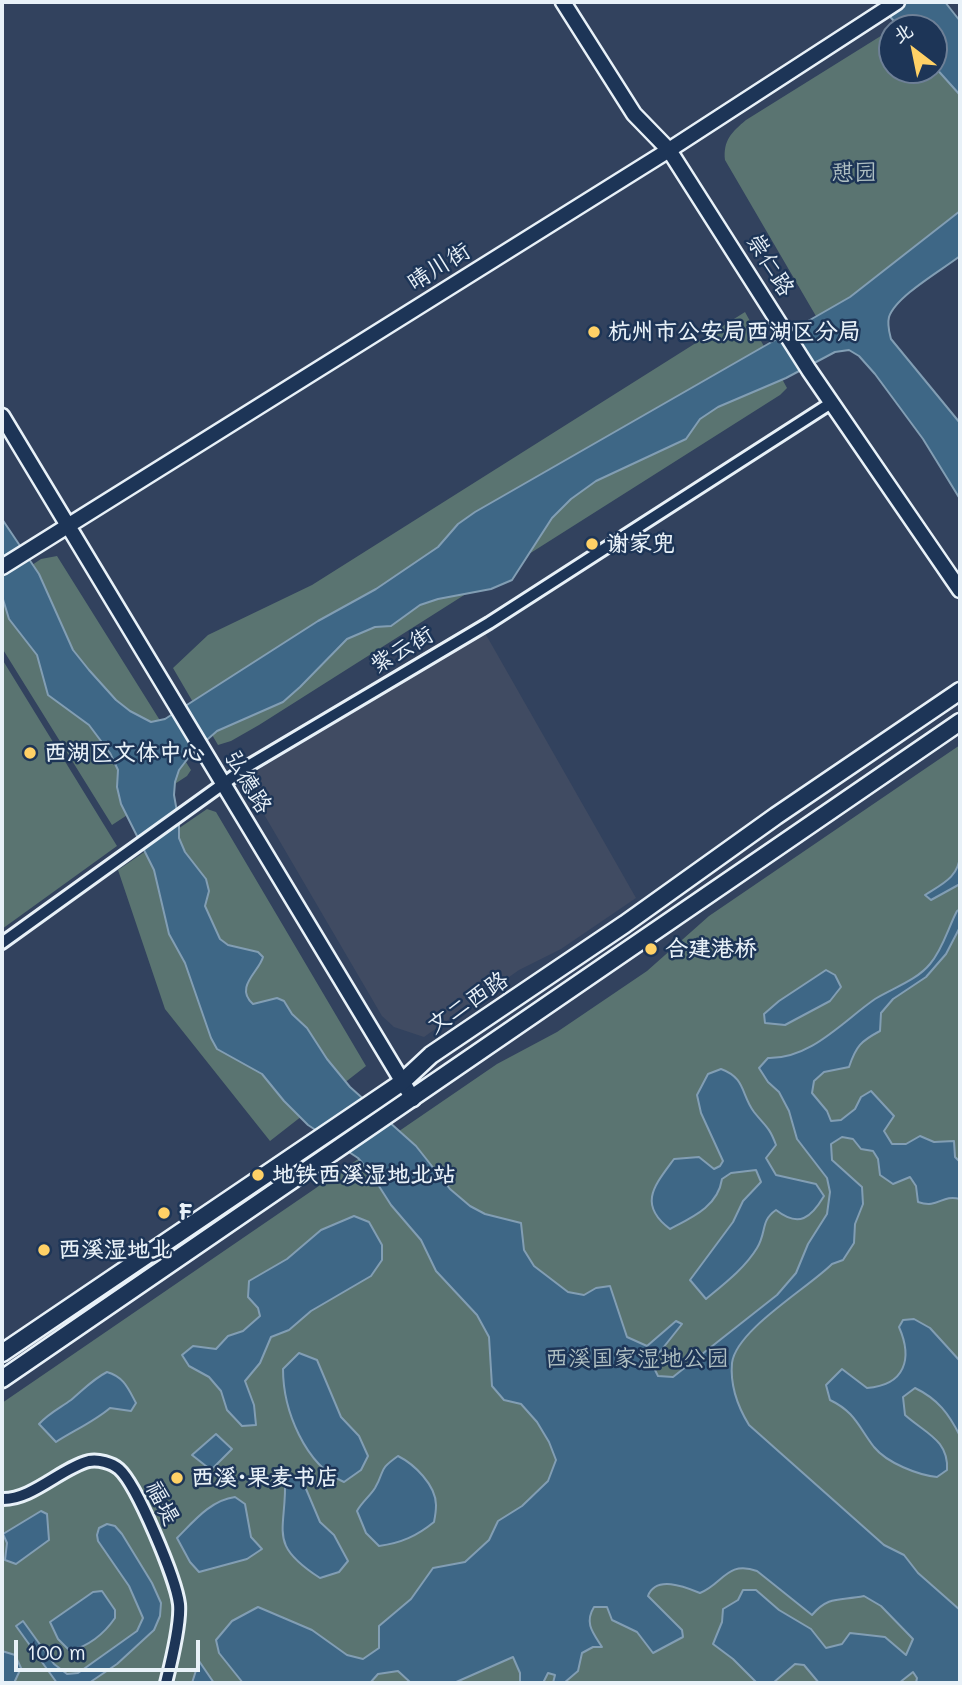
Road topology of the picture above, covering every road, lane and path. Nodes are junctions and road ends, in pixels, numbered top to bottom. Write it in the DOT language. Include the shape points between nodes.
graph roads {
  1 [pos="563,2"];
  2 [pos="897,2"];
  3 [pos="669,150"];
  4 [pos="831,403"];
  5 [pos="2,416"];
  6 [pos="68,526"];
  7 [pos="2,568"];
  8 [pos="960,590"];
  9 [pos="960,691"];
  10 [pos="960,722"];
  11 [pos="223,783"];
  12 [pos="2,943"];
  13 [pos="401,1083"];
  14 [pos="413,1099"];
  15 [pos="2,1353"];
  16 [pos="2,1379"];
  17 [pos="2,1499"];
  18 [pos="166,1683"];
  1 -- 3 [label="street, 崇仁路" via="634,114"];
  2 -- 3 [label="street, 晴川街"];
  3 -- 4 [label="street, 崇仁路"];
  3 -- 6 [label="street, 晴川街"];
  4 -- 8 [label="street, 崇仁路"];
  4 -- 11 [label="street, 紫云街" via="489,623"];
  5 -- 6 [label="street, 弘德路"];
  6 -- 7 [label="street, 晴川街"];
  6 -- 11 [label="street, 弘德路"];
  9 -- 13 [label="main road, 文二西路" via="431,1055"];
  10 -- 14 [label="main road, 文二西路"];
  11 -- 12 [label="street, 紫云街"];
  11 -- 13 [label="street, 弘德路"];
  13 -- 14 [label="street, 弘德路"];
  13 -- 15 [label="main road, 文二西路"];
  14 -- 16 [label="main road, 文二西路"];
  17 -- 18 [label="street, 福堤" via="40,1486 90,1460 121,1470 158,1541 179,1606"];
}
